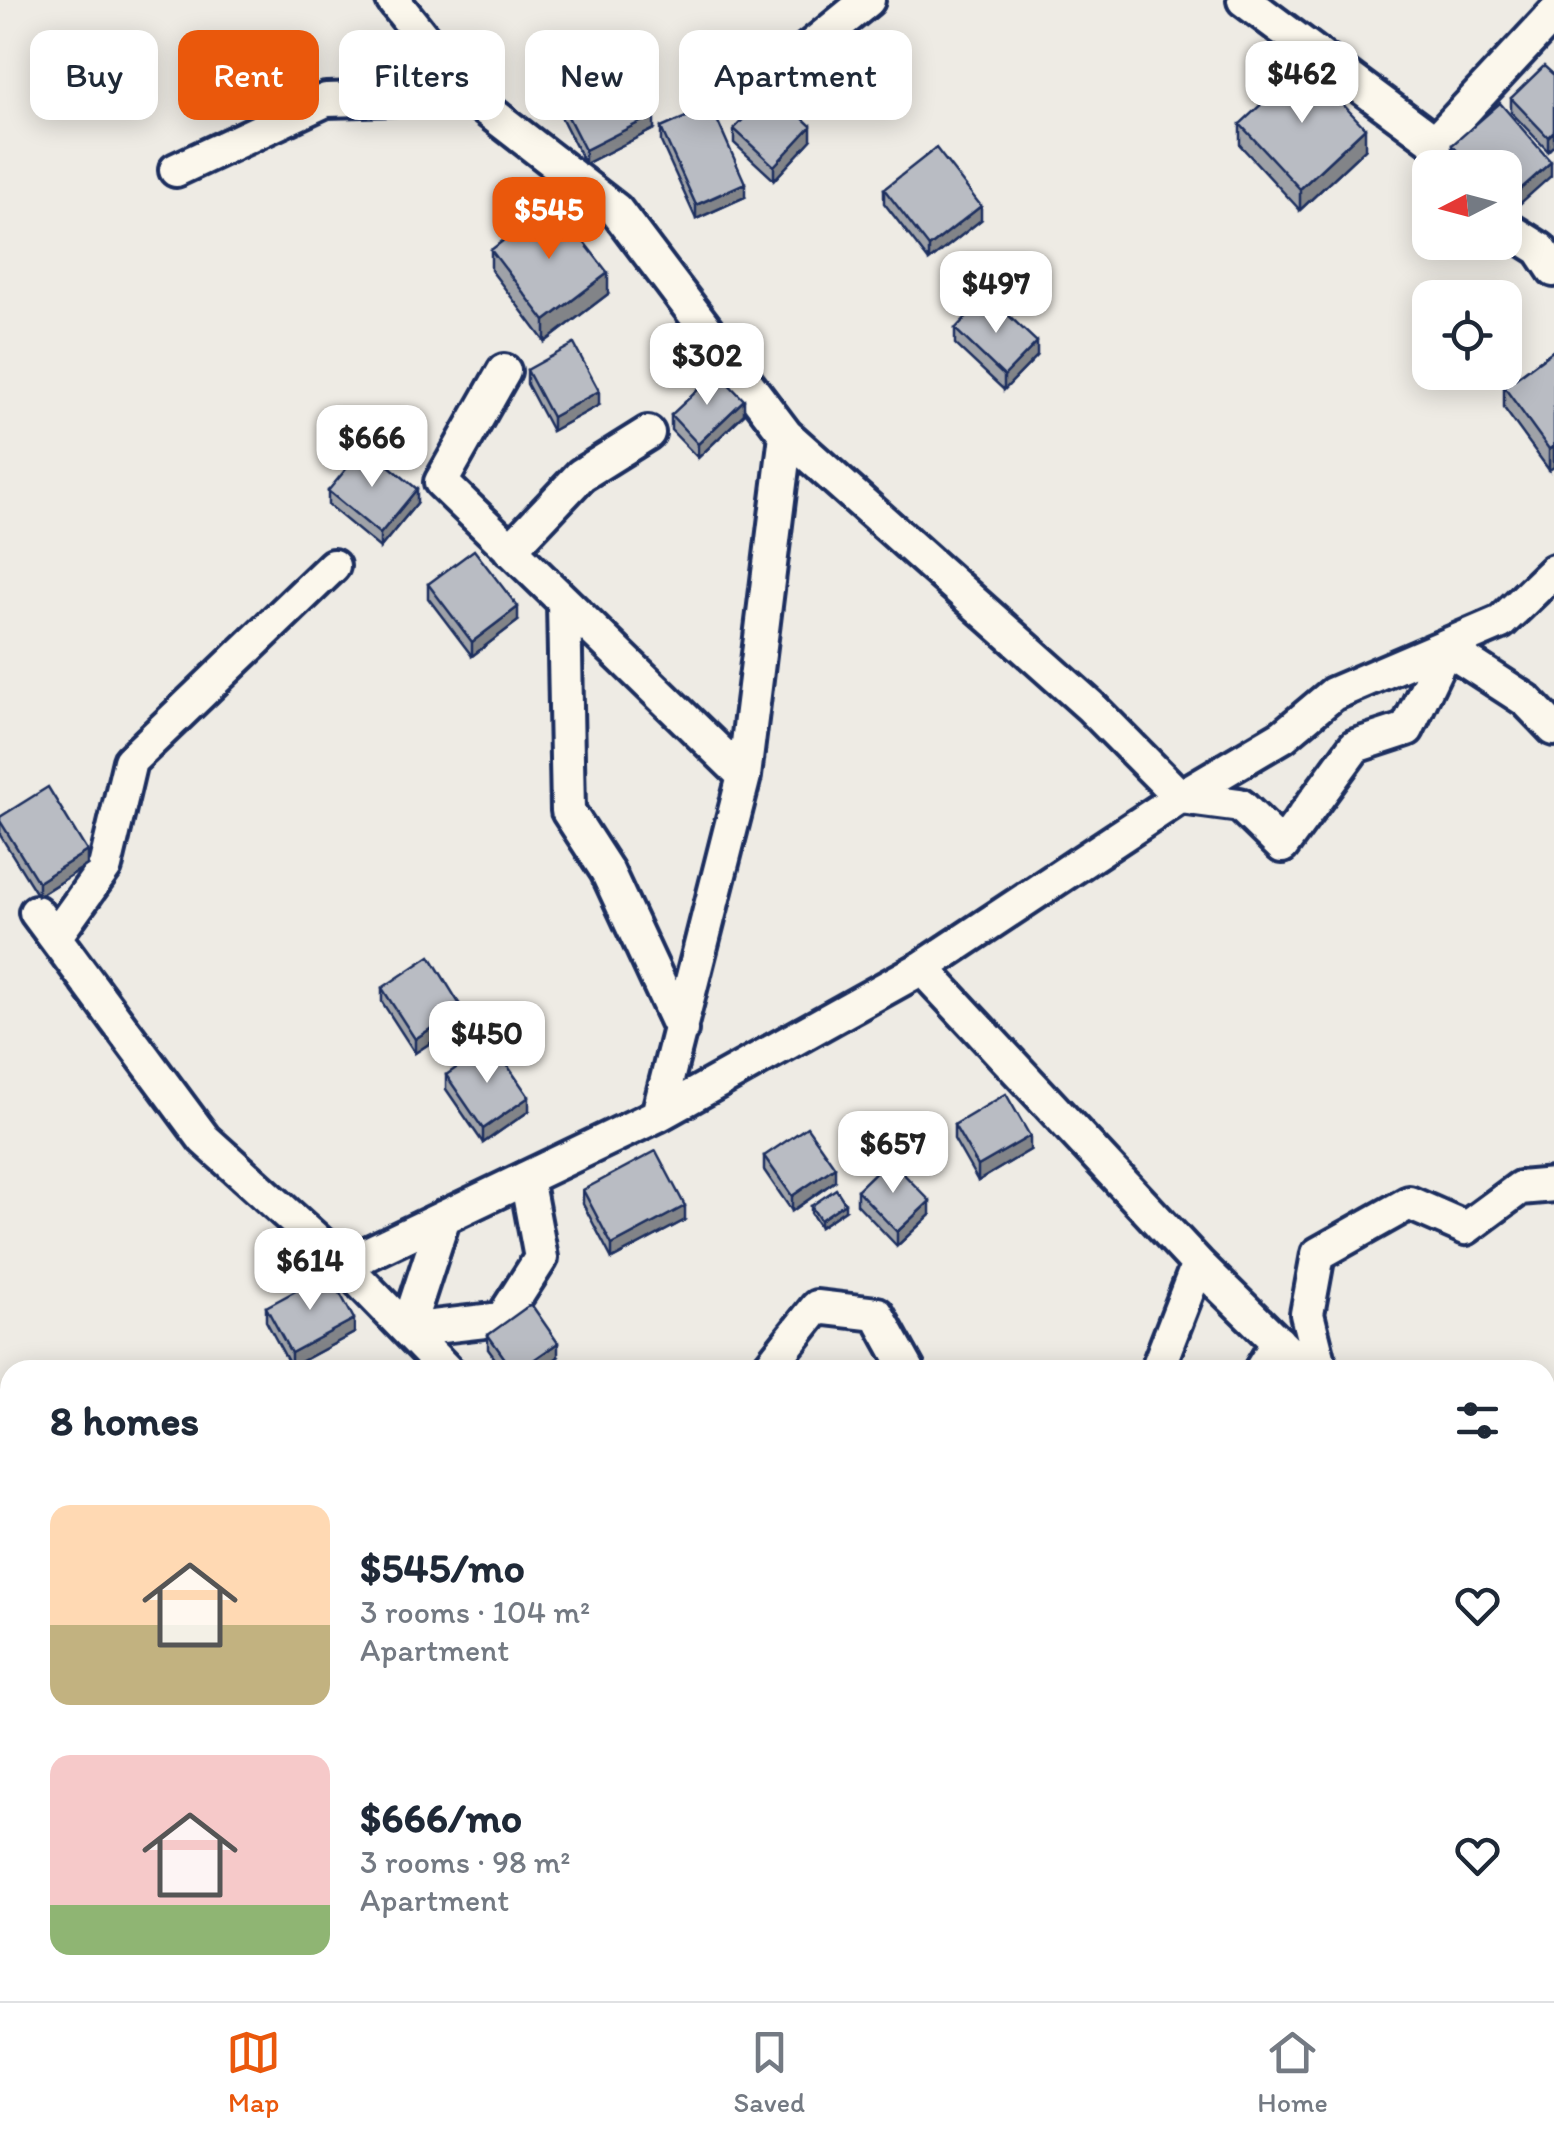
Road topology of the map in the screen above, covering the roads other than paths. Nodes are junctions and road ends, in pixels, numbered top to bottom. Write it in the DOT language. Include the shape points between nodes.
graph roads {
  1 [pos="393,0"];
  2 [pos="868,0"];
  3 [pos="1244,0"];
  4 [pos="1554,14"];
  5 [pos="417,30"];
  6 [pos="831,30"];
  7 [pos="339,100"];
  8 [pos="500,120"];
  9 [pos="1436,150"];
  10 [pos="1446,150"];
  11 [pos="176,170"];
  12 [pos="1522,238"];
  13 [pos="1554,270"];
  14 [pos="504,371"];
  15 [pos="648,433"];
  16 [pos="786,435"];
  17 [pos="510,550"];
  18 [pos="332,566"];
  19 [pos="1551,568"];
  20 [pos="564,602"];
  21 [pos="1446,648"];
  22 [pos="1554,729"];
  23 [pos="744,776"];
  24 [pos="1180,797"];
  25 [pos="922,968"];
  26 [pos="681,1030"];
  27 [pos="658,1116"];
  28 [pos="526,1178"];
  29 [pos="1554,1185"];
  30 [pos="444,1217"];
  31 [pos="1198,1264"];
  32 [pos="344,1265"];
  33 [pos="407,1330"];
  34 [pos="1269,1356"];
  35 [pos="436,1360"];
  36 [pos="775,1360"];
  37 [pos="902,1360"];
  38 [pos="1161,1360"];
  39 [pos="1318,1360"];
  1 -- 5 [label="street"];
  2 -- 6 [label="street"];
  3 -- 9 [label="street"];
  4 -- 10 [label="street"];
  7 -- 11 [label="street"];
  8 -- 16 [label="street" via="616,210"];
  12 -- 13 [label="street"];
  14 -- 17 [label="street" via="441,482"];
  15 -- 17 [label="street" via="581,475"];
  16 -- 23 [label="street"];
  16 -- 24 [label="street" via="1090,706"];
  17 -- 20 [label="street"];
  18 -- 32 [label="street" via="130,761 105,867 45,924 204,1139"];
  19 -- 21 [label="street" via="1500,622"];
  20 -- 23 [label="street"];
  20 -- 26 [label="street" via="568,811 607,871"];
  21 -- 22 [label="street" via="1526,700"];
  21 -- 24 [label="street" via="1333,694 1283,736"];
  21 -- 24 [label="street" via="1407,729 1355,746 1282,846 1240,806"];
  23 -- 26 [label="street"];
  24 -- 25 [label="street"];
  25 -- 27 [label="street"];
  25 -- 31 [label="street"];
  26 -- 27 [label="street"];
  27 -- 28 [label="street"];
  28 -- 30 [label="street"];
  28 -- 33 [label="street" via="541,1258 502,1319"];
  29 -- 39 [label="street" via="1520,1188 1466,1228 1408,1203 1318,1254 1307,1314"];
  30 -- 32 [label="street"];
  30 -- 33 [label="street"];
  31 -- 34 [label="street"];
  31 -- 38 [label="street"];
  32 -- 33 [label="street"];
  33 -- 35 [label="street"];
  36 -- 37 [label="street" via="818,1307 877,1314"];
}
